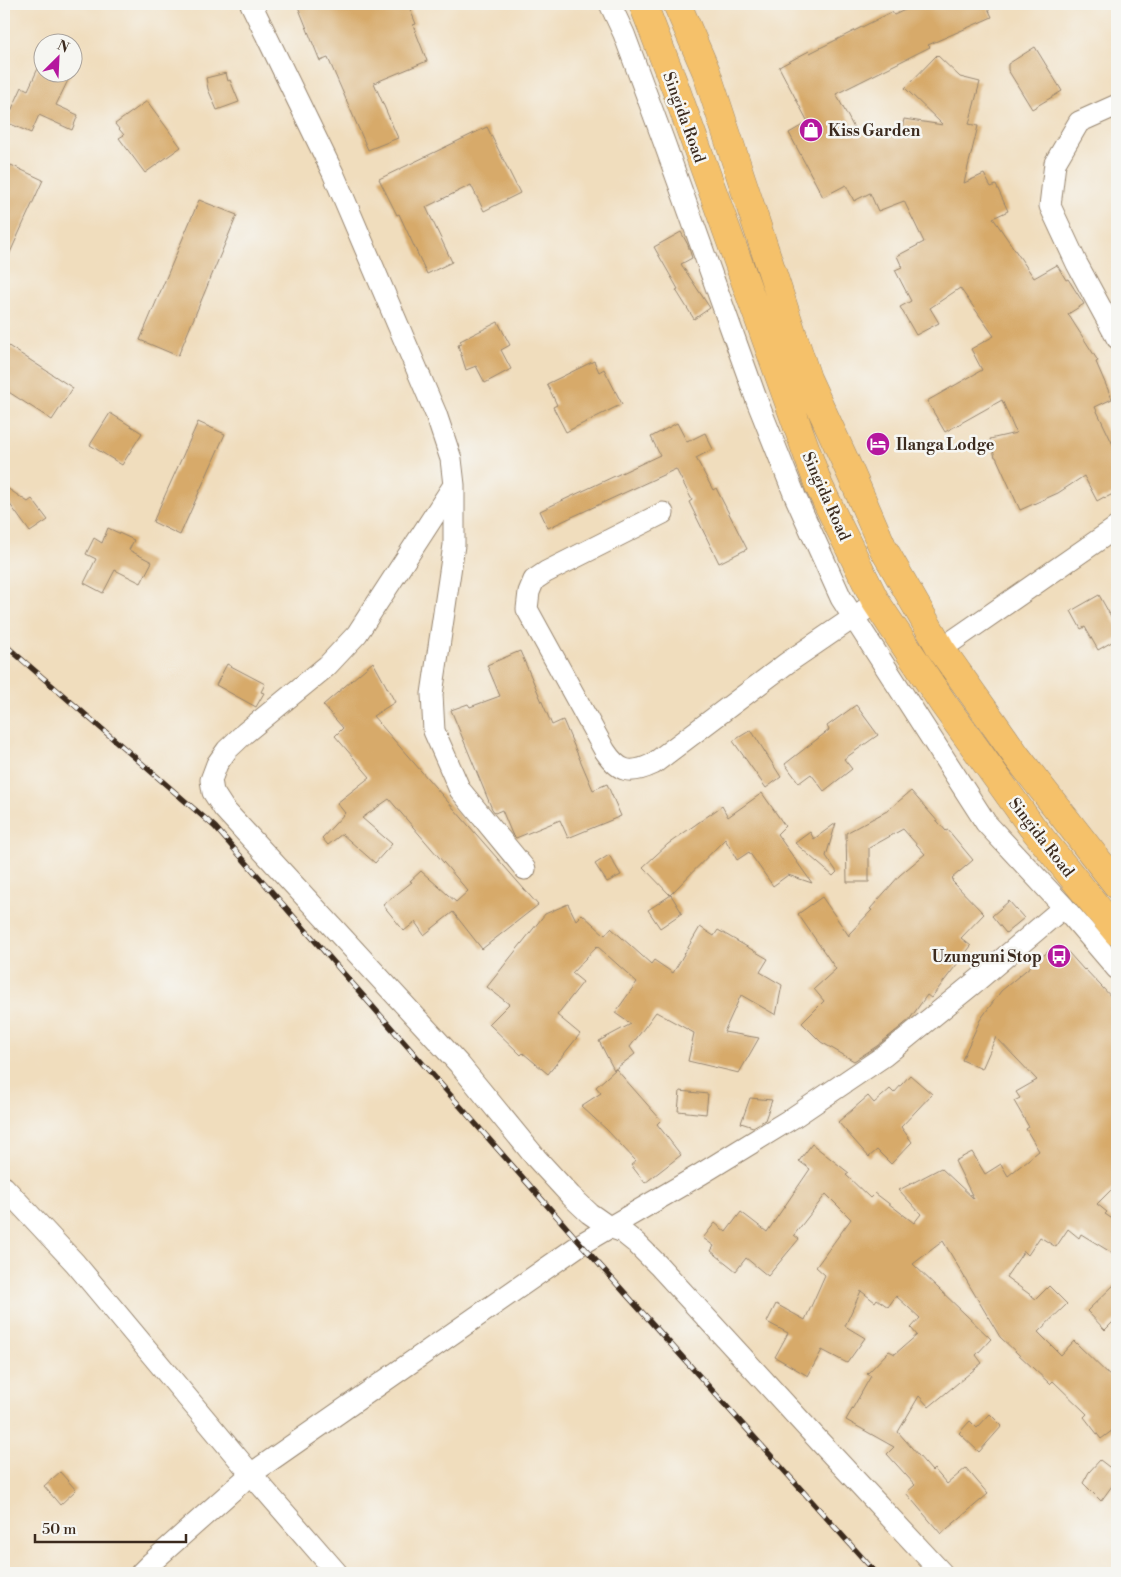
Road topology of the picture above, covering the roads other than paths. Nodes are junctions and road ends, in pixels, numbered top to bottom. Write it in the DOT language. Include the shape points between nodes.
graph roads {
  1 [pos="251,4"];
  2 [pos="610,4"];
  3 [pos="643,4"];
  4 [pos="678,4"];
  5 [pos="1117,105"];
  6 [pos="1117,338"];
  7 [pos="454,485"];
  8 [pos="663,513"];
  9 [pos="1117,527"];
  10 [pos="876,602"];
  11 [pos="853,617"];
  12 [pos="941,649"];
  13 [pos="526,868"];
  14 [pos="1117,885"];
  15 [pos="1064,907"];
  16 [pos="1117,932"];
  17 [pos="1117,969"];
  18 [pos="4,1187"];
  19 [pos="609,1227"];
  20 [pos="250,1474"];
  21 [pos="141,1573"];
  22 [pos="337,1573"];
  23 [pos="942,1573"];
  1 -- 7 [label="street" via="333,173 436,414 451,459"];
  2 -- 11 [label="street" via="654,115 757,401 795,496 841,598"];
  3 -- 10 [label="highway, Singida Road" via="819,486"];
  4 -- 12 [label="highway, Singida Road" via="706,71 807,378 882,548"];
  5 -- 6 [label="street" via="1079,122 1054,163 1050,206"];
  7 -- 13 [label="street" via="454,545 432,694 434,731 460,790"];
  7 -- 19 [label="street" via="357,634 327,666 227,750 211,780 213,792 224,809 459,1064 570,1196"];
  8 -- 11 [label="street" via="546,572 534,580 529,592 527,609 613,763 627,770 639,771 653,764"];
  9 -- 12 [label="street"];
  10 -- 11 [label="street"];
  10 -- 16 [label="highway, Singida Road" via="1032,827"];
  11 -- 15 [label="street" via="986,823"];
  12 -- 14 [label="highway, Singida Road" via="1018,758"];
  15 -- 17 [label="street"];
  15 -- 19 [label="street" via="884,1056 785,1123"];
  18 -- 20 [label="street" via="75,1263"];
  19 -- 20 [label="street"];
  19 -- 23 [label="street" via="621,1231 658,1265"];
  20 -- 21 [label="street"];
  20 -- 22 [label="street"];
}
